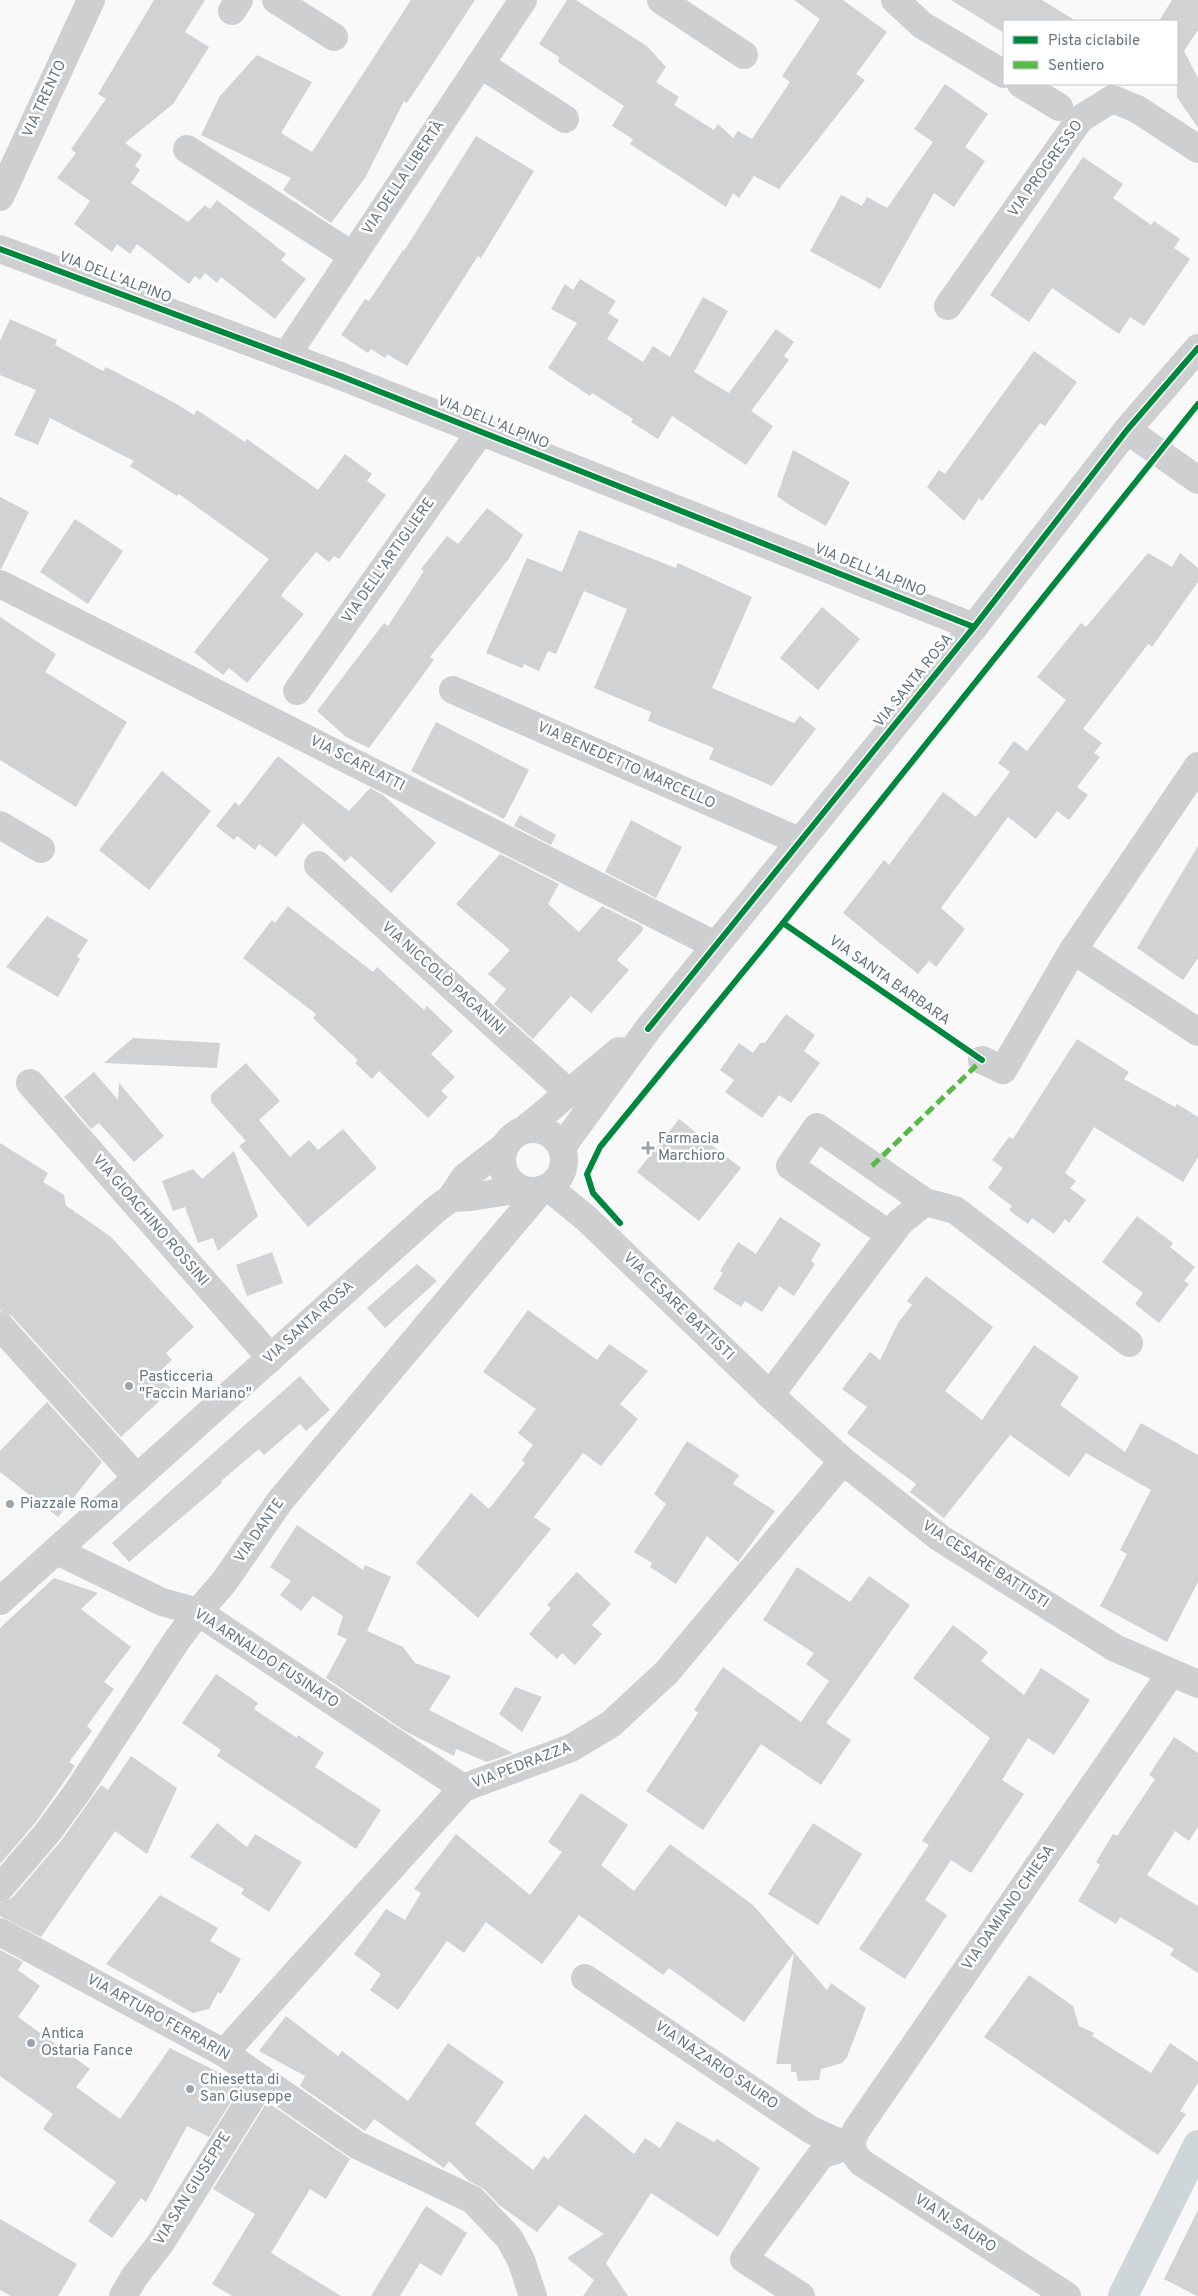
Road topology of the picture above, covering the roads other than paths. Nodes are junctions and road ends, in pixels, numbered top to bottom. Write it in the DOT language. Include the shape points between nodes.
graph roads {
  1 [pos="91,0"];
  2 [pos="276,0"];
  3 [pos="523,0"];
  4 [pos="661,0"];
  5 [pos="895,0"];
  6 [pos="334,37"];
  7 [pos="744,54"];
  8 [pos="480,64"];
  9 [pos="1003,73"];
  10 [pos="1023,85"];
  11 [pos="1059,107"];
  12 [pos="565,119"];
  13 [pos="1198,149"];
  14 [pos="187,150"];
  15 [pos="0,197"];
  16 [pos="0,249"];
  17 [pos="353,256"];
  18 [pos="948,306"];
  19 [pos="1198,348"];
  20 [pos="286,356"];
  21 [pos="1127,430"];
  22 [pos="481,431"];
  23 [pos="1198,480"];
  24 [pos="0,584"];
  25 [pos="974,627"];
  26 [pos="297,690"];
  27 [pos="454,690"];
  28 [pos="1198,766"];
  29 [pos="0,825"];
  30 [pos="799,841"];
  31 [pos="41,849"];
  32 [pos="318,865"];
  33 [pos="715,944"];
  34 [pos="1073,950"];
  35 [pos="648,1029"];
  36 [pos="1198,1032"];
  37 [pos="982,1060"];
  38 [pos="30,1083"];
  39 [pos="568,1092"];
  40 [pos="515,1138"];
  41 [pos="562,1147"];
  42 [pos="542,1186"];
  43 [pos="451,1198"];
  44 [pos="925,1202"];
  45 [pos="890,1235"];
  46 [pos="0,1326"];
  47 [pos="1129,1343"];
  48 [pos="271,1358"];
  49 [pos="770,1395"];
  50 [pos="844,1461"];
  51 [pos="137,1478"];
  52 [pos="57,1551"];
  53 [pos="0,1601"];
  54 [pos="198,1612"];
  55 [pos="1171,1673"];
  56 [pos="1198,1684"];
  57 [pos="463,1788"];
  58 [pos="0,1888"];
  59 [pos="0,1932"];
  60 [pos="585,1978"];
  61 [pos="224,2053"];
  62 [pos="262,2081"];
  63 [pos="851,2145"];
  64 [pos="123,2296"];
  65 [pos="533,2296"];
  66 [pos="801,2296"];
  67 [pos="1067,2296"];
  1 -- 15 [label="street, VIA TRENTO"];
  2 -- 6 [label="street"];
  3 -- 8 [label="street, VIA DELLA LIBERTÀ"];
  4 -- 7 [label="street"];
  5 -- 9 [label="street" via="922,25"];
  8 -- 12 [label="street"];
  8 -- 17 [label="street, VIA DELLA LIBERTÀ"];
  10 -- 11 [label="street"];
  13 -- 18 [label="street, VIA PROGRESSO" via="1137,109 1112,99 1080,119"];
  14 -- 17 [label="street"];
  16 -- 20 [label="street, VIA DELL'ALPINO"];
  17 -- 20 [label="street, VIA DELLA LIBERTÀ"];
  19 -- 21 [label="street, VIA SANTA ROSA"];
  20 -- 22 [label="street, VIA DELL'ALPINO"];
  21 -- 23 [label="street"];
  21 -- 25 [label="street, VIA SANTA ROSA"];
  22 -- 25 [label="street, VIA DELL'ALPINO"];
  22 -- 26 [label="street, VIA DELL'ARTIGLIERE"];
  24 -- 33 [label="street, VIA SCARLATTI"];
  25 -- 30 [label="street, VIA SANTA ROSA"];
  27 -- 30 [label="street, VIA BENEDETTO MARCELLO"];
  28 -- 34 [label="street"];
  29 -- 31 [label="street"];
  30 -- 33 [label="street, VIA SANTA ROSA"];
  32 -- 39 [label="street, VIA NICCOLÒ PAGANINI"];
  33 -- 35 [label="street, VIA SANTA ROSA"];
  34 -- 36 [label="street"];
  34 -- 37 [label="street" via="1003,1070"];
  35 -- 39 [label="street, VIA SANTA ROSA"];
  35 -- 41 [label="street, VIA SANTA ROSA"];
  38 -- 48 [label="street, VIA GIOACHINO ROSSINI"];
  39 -- 40 [label="street, VIA SANTA ROSA"];
  40 -- 41 [label="street" via="532,1129 549,1133"];
  40 -- 42 [label="street" via="502,1155 506,1175 512,1183"];
  40 -- 43 [label="street, VIA SANTA ROSA" via="465,1177"];
  41 -- 42 [label="street" via="563,1168"];
  42 -- 43 [label="street"];
  42 -- 49 [label="street, VIA CESARE BATTISTI" via="587,1219"];
  42 -- 54 [label="street, VIA DANTE" via="280,1501 224,1582"];
  43 -- 48 [label="street, VIA SANTA ROSA"];
  44 -- 45 [label="street" via="900,1222"];
  44 -- 45 [label="street" via="817,1127 790,1166"];
  44 -- 47 [label="street" via="955,1210"];
  45 -- 49 [label="street"];
  46 -- 51 [label="street"];
  48 -- 51 [label="street, VIA SANTA ROSA"];
  49 -- 50 [label="street, VIA CESARE BATTISTI"];
  50 -- 55 [label="street, VIA CESARE BATTISTI" via="940,1538 1115,1648"];
  50 -- 57 [label="street, VIA PEDRAZZA" via="667,1672 611,1724 570,1748"];
  51 -- 52 [label="street, VIA SANTA ROSA"];
  52 -- 53 [label="street, VIA SANTA ROSA"];
  52 -- 54 [label="street, VIA ARNALDO FUSINATO" via="162,1602"];
  54 -- 57 [label="street, VIA ARNALDO FUSINATO"];
  54 -- 58 [label="street, VIA DANTE" via="78,1791"];
  55 -- 56 [label="street, VIA CESARE BATTISTI"];
  55 -- 63 [label="street, VIA DAMIANO CHIESA" via="862,2121"];
  57 -- 61 [label="street, VIA PEDRAZZA"];
  59 -- 61 [label="street, VIA ARTURO FERRARIN"];
  60 -- 63 [label="street, VIA NAZARIO SAURO" via="811,2130"];
  61 -- 62 [label="street, VIA ARTURO FERRARIN"];
  62 -- 64 [label="street, VIA SAN GIUSEPPE" via="160,2244"];
  62 -- 65 [label="street, VIA ARTURO FERRARIN" via="357,2145 473,2200 509,2238"];
  63 -- 66 [label="street" via="821,2155 744,2259"];
  63 -- 67 [label="street, VIA N. SAURO" via="854,2155 862,2163"];
}
